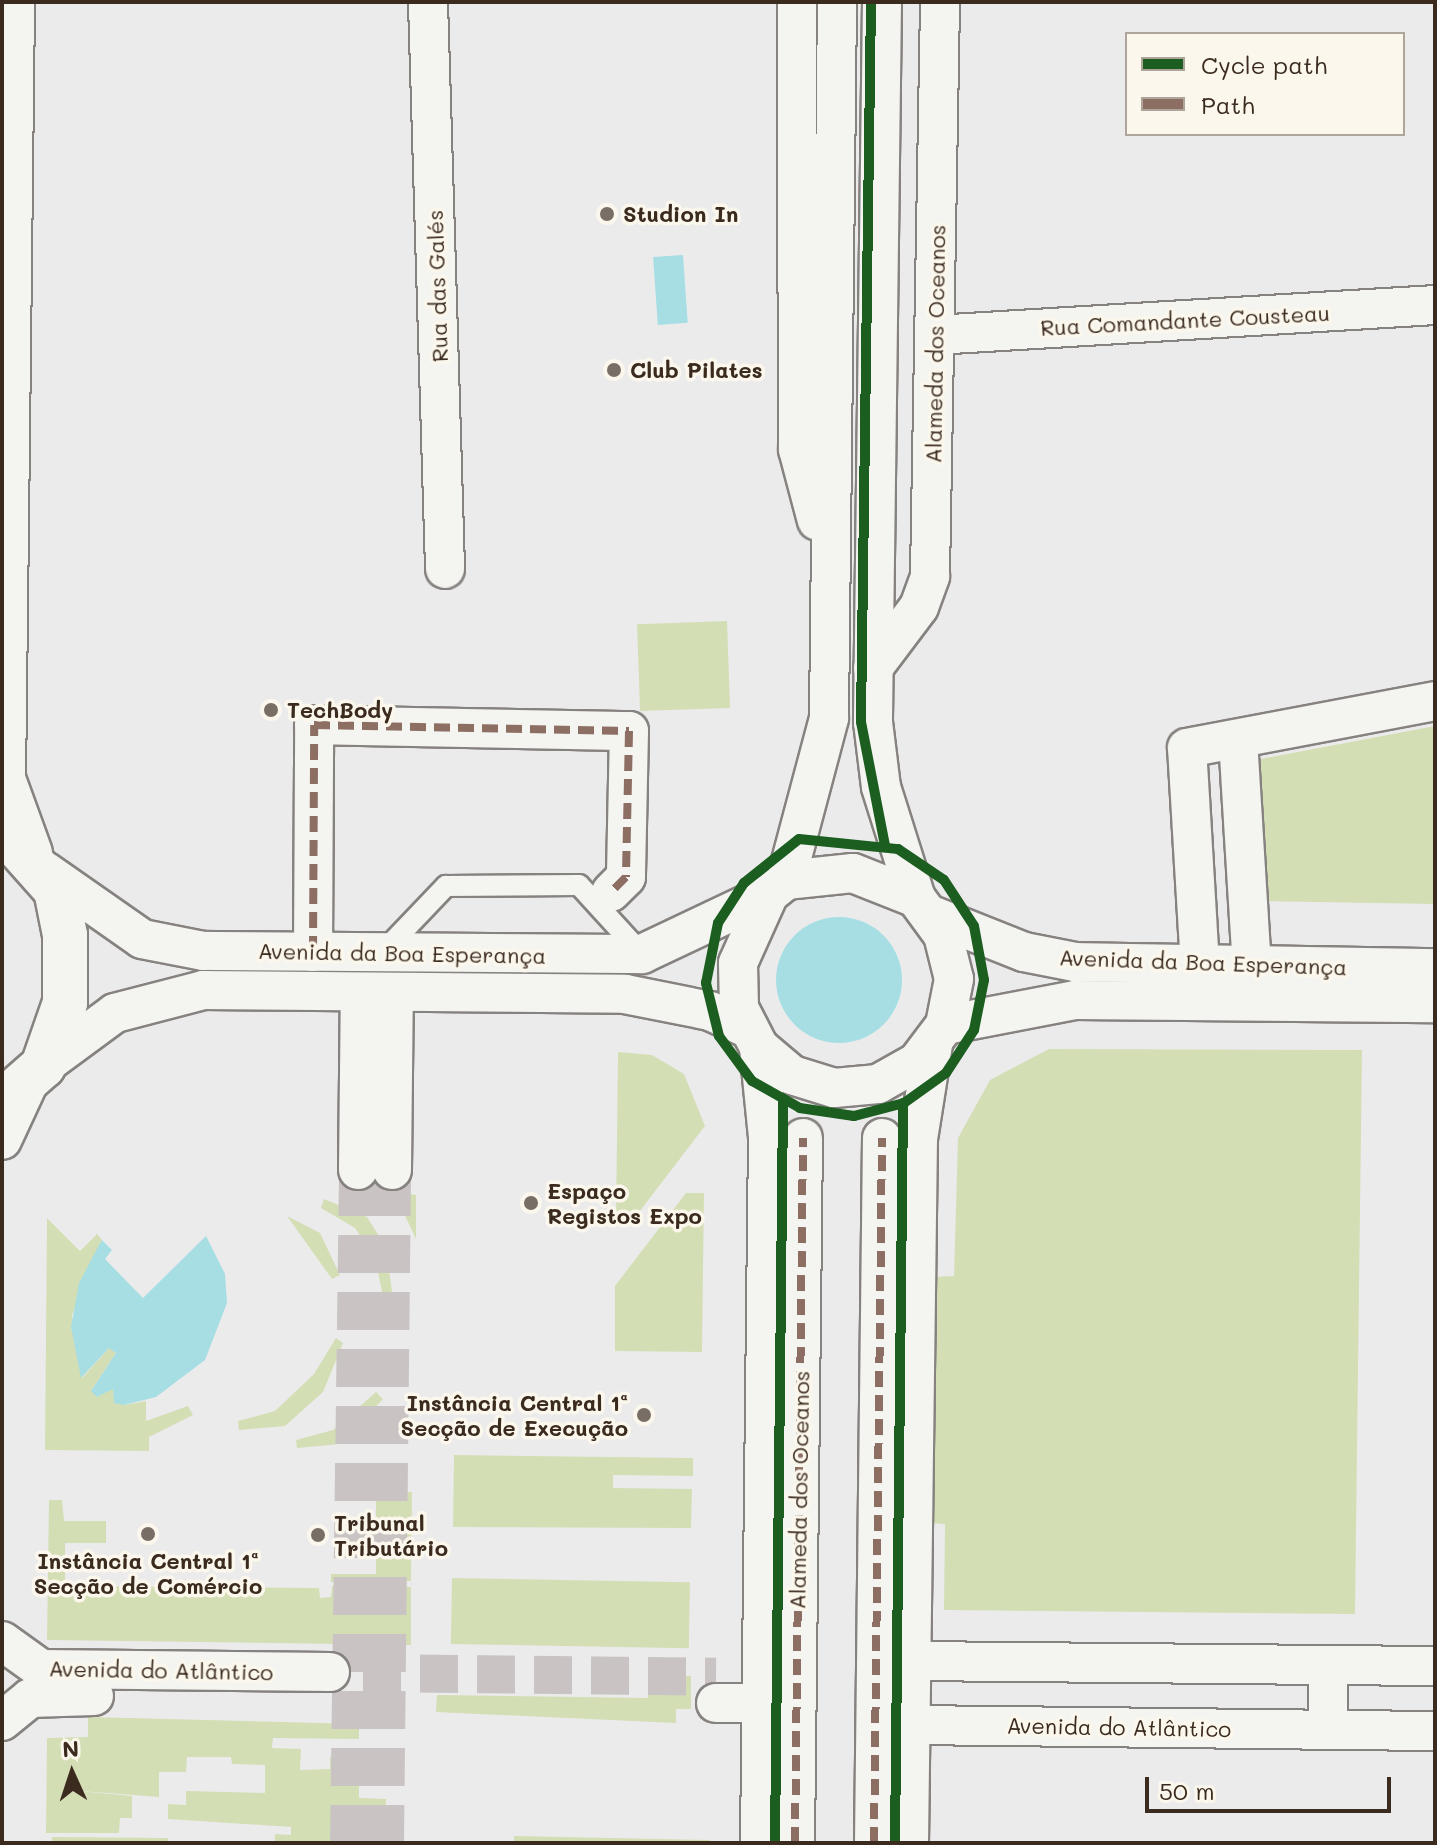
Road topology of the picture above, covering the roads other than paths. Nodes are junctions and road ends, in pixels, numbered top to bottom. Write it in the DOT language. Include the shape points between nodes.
graph roads {
  1 [pos="12,2"];
  2 [pos="428,2"];
  3 [pos="797,2"];
  4 [pos="837,2"];
  5 [pos="882,2"];
  6 [pos="940,2"];
  7 [pos="1435,305"];
  8 [pos="935,335"];
  9 [pos="877,355"];
  10 [pos="933,449"];
  11 [pos="829,557"];
  12 [pos="445,569"];
  13 [pos="873,668"];
  14 [pos="1435,701"];
  15 [pos="1238,739"];
  16 [pos="26,852"];
  17 [pos="777,887"];
  18 [pos="611,892"];
  19 [pos="923,907"];
  20 [pos="313,952"];
  21 [pos="383,952"];
  22 [pos="642,954"];
  23 [pos="1200,966"];
  24 [pos="1252,966"];
  25 [pos="1435,968"];
  26 [pos="377,992"];
  27 [pos="1435,1003"];
  28 [pos="939,1034"];
  29 [pos="753,1038"];
  30 [pos="24,1084"];
  31 [pos="803,1138"];
  32 [pos="882,1138"];
  33 [pos="2,1140"];
  34 [pos="375,1170"];
  35 [pos="2,1641"];
  36 [pos="912,1661"];
  37 [pos="1328,1665"];
  38 [pos="1435,1666"];
  39 [pos="716,1690"];
  40 [pos="762,1690"];
  41 [pos="2,1721"];
  42 [pos="911,1725"];
  43 [pos="1328,1729"];
  44 [pos="1435,1731"];
  45 [pos="760,1843"];
  46 [pos="795,1843"];
  47 [pos="874,1843"];
  48 [pos="909,1843"];
  1 -- 16 [label="main road" via="3,779"];
  2 -- 12 [label="street, Rua das Galés"];
  3 -- 11 [label="street" via="798,449"];
  4 -- 11 [label="street"];
  5 -- 9 [label="street"];
  6 -- 8 [label="street, Alameda dos Oceanos"];
  7 -- 8 [label="street, Rua Comandante Cousteau"];
  8 -- 10 [label="street, Alameda dos Oceanos"];
  9 -- 10 [label="street"];
  9 -- 13 [label="street"];
  10 -- 13 [label="street, Alameda dos Oceanos" via="926,591"];
  11 -- 17 [label="street" via="829,718"];
  13 -- 19 [label="street" via="875,755"];
  14 -- 15 [label="street"];
  15 -- 23 [label="street" via="1187,748"];
  15 -- 24 [label="street"];
  16 -- 20 [label="street, Avenida da Boa Esperança" via="142,939 203,951"];
  16 -- 30 [label="main road" via="63,912 65,989 62,1026"];
  17 -- 19 [label="street" via="853,873"];
  17 -- 22 [label="street, Avenida da Boa Esperança"];
  17 -- 29 [label="street" via="738,963"];
  18 -- 20 [label="street" via="626,877 629,731 314,725"];
  19 -- 23 [label="street, Avenida da Boa Esperança" via="1024,952 1075,962"];
  19 -- 28 [label="street" via="951,957"];
  20 -- 21 [label="street, Avenida da Boa Esperança"];
  21 -- 22 [label="street, Avenida da Boa Esperança"];
  21 -- 22 [label="lane" via="446,886 579,885"];
  23 -- 24 [label="street, Avenida da Boa Esperança"];
  24 -- 25 [label="street, Avenida da Boa Esperança"];
  26 -- 29 [label="street, Avenida da Boa Esperança" via="625,994 710,1011"];
  26 -- 30 [label="street, Avenida da Boa Esperança" via="171,993 115,1013"];
  26 -- 34 [label="street"];
  27 -- 28 [label="street, Avenida da Boa Esperança" via="1075,1000"];
  28 -- 29 [label="street" via="898,1075 856,1088 812,1084"];
  28 -- 36 [label="street" via="918,1139"];
  29 -- 40 [label="street, Alameda dos Oceanos" via="768,1137"];
  30 -- 33 [label="street"];
  31 -- 46 [label="street, Alameda dos Oceanos"];
  32 -- 47 [label="street"];
  35 -- 41 [label="street, Avenida do Atlântico" via="41,1669 330,1685 43,1696 15,1706"];
  36 -- 37 [label="street"];
  36 -- 42 [label="street"];
  37 -- 38 [label="street"];
  37 -- 43 [label="street"];
  39 -- 40 [label="street"];
  40 -- 45 [label="street, Alameda dos Oceanos"];
  42 -- 43 [label="street, Avenida do Atlântico"];
  42 -- 48 [label="street"];
  43 -- 44 [label="street, Avenida do Atlântico"];
}
